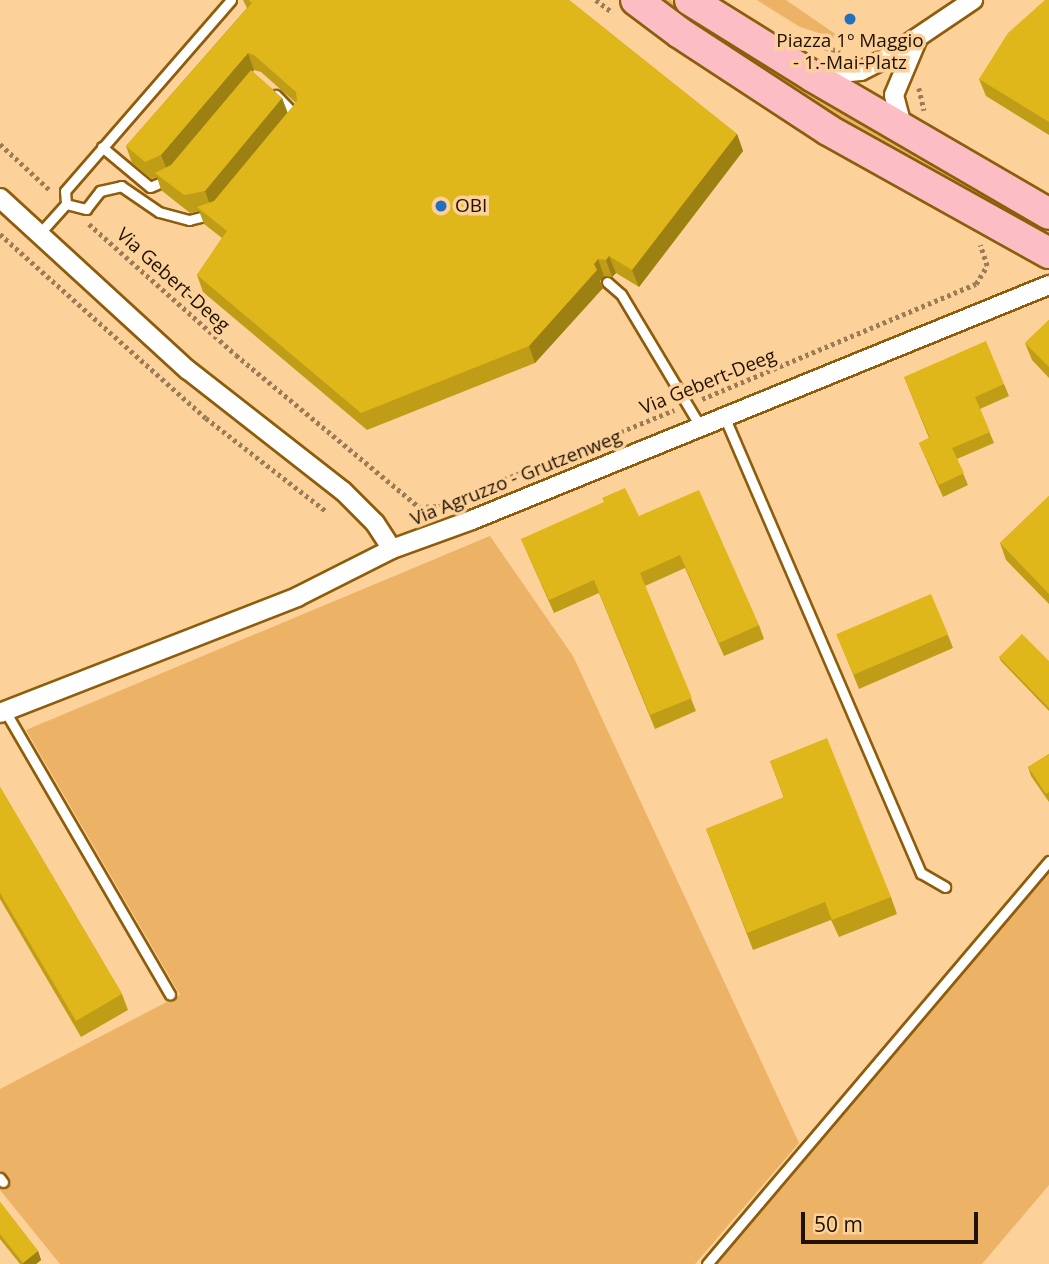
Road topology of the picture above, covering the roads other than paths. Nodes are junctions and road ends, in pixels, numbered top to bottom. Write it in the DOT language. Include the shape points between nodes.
graph roads {
  1 [pos="231,0"];
  2 [pos="690,0"];
  3 [pos="974,0"];
  4 [pos="626,7"];
  5 [pos="918,38"];
  6 [pos="812,76"];
  7 [pos="266,86"];
  8 [pos="289,124"];
  9 [pos="903,129"];
  10 [pos="102,147"];
  11 [pos="180,168"];
  12 [pos="0,198"];
  13 [pos="66,204"];
  14 [pos="223,204"];
  15 [pos="1049,214"];
  16 [pos="39,234"];
  17 [pos="1049,253"];
  18 [pos="607,282"];
  19 [pos="1049,285"];
  20 [pos="724,416"];
  21 [pos="700,426"];
  22 [pos="392,549"];
  23 [pos="2,712"];
  24 [pos="1049,861"];
  25 [pos="945,887"];
  26 [pos="170,994"];
  27 [pos="707,1264"];
  1 -- 10 [label="lane"];
  2 -- 6 [label="main road"];
  3 -- 5 [label="street"];
  4 -- 17 [label="main road" via="680,33 828,130"];
  5 -- 6 [label="street" via="861,71"];
  5 -- 9 [label="street" via="894,95"];
  6 -- 9 [label="main road"];
  7 -- 8 [label="lane" via="298,114"];
  9 -- 15 [label="main road"];
  10 -- 11 [label="lane" via="150,187 172,178"];
  10 -- 13 [label="lane" via="65,191"];
  12 -- 16 [label="street"];
  13 -- 14 [label="lane" via="86,209 100,191 121,186 159,212 189,220 215,214"];
  13 -- 16 [label="lane"];
  16 -- 22 [label="street" via="188,370 344,491"];
  18 -- 21 [label="lane" via="621,294"];
  19 -- 20 [label="street, Via Agruzzo - Grutzenweg"];
  20 -- 21 [label="street, Via Agruzzo - Grutzenweg"];
  20 -- 25 [label="lane" via="921,873"];
  21 -- 22 [label="street, Via Agruzzo - Grutzenweg"];
  22 -- 23 [label="street, Via Agruzzo - Grutzenweg" via="297,597"];
  23 -- 26 [label="lane"];
  24 -- 27 [label="lane"];
}
